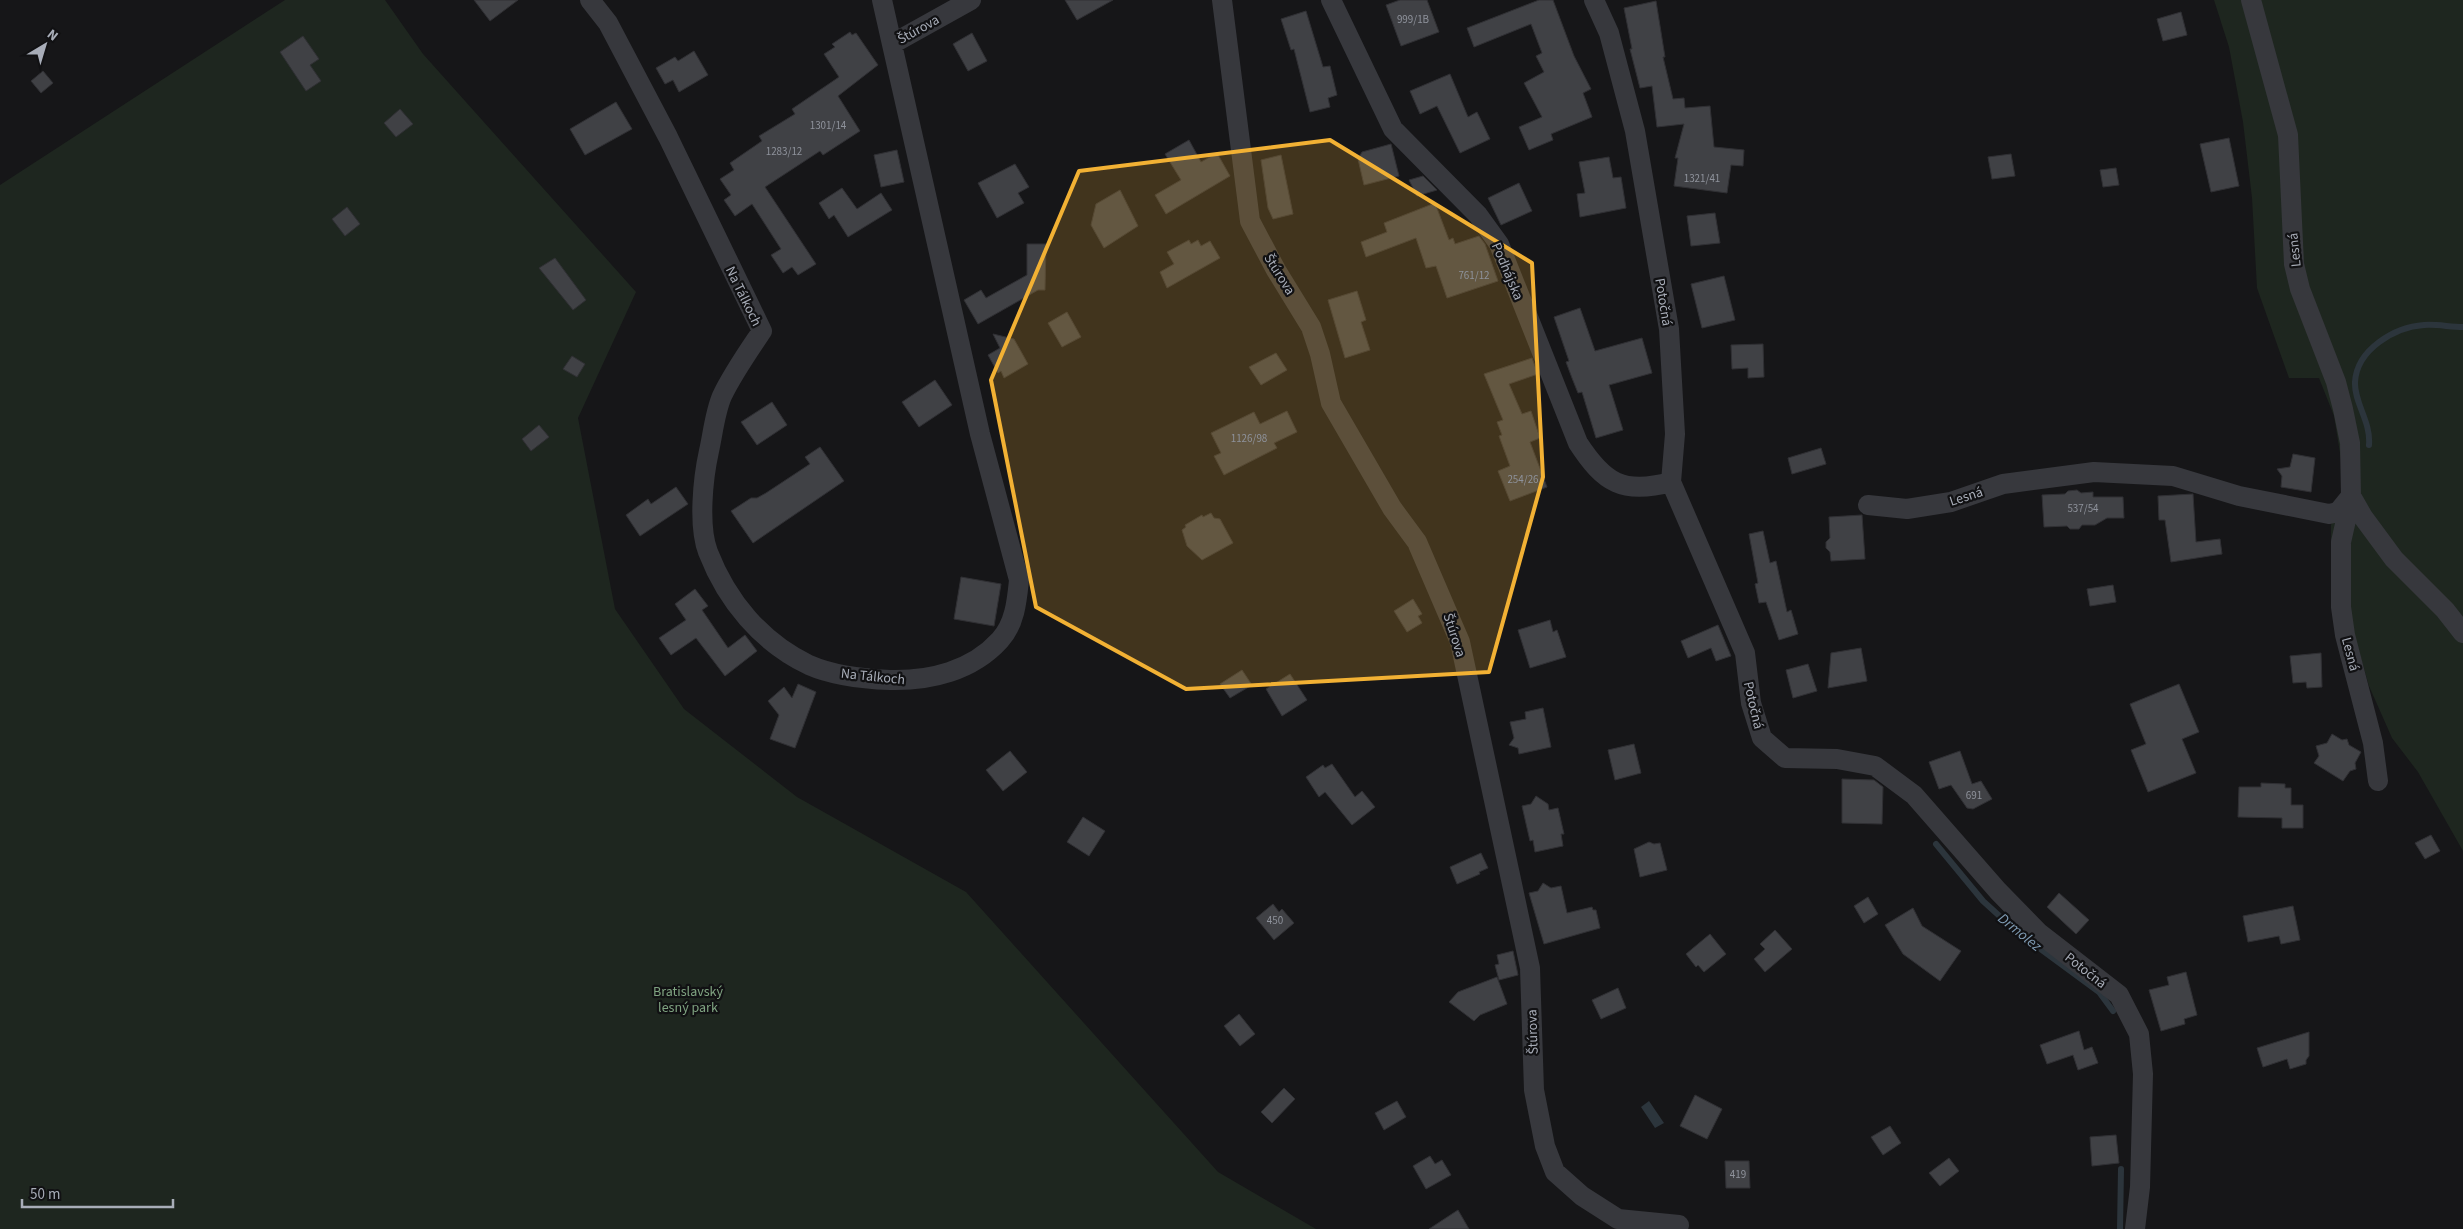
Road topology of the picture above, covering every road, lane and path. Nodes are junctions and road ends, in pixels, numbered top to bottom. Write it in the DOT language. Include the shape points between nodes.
graph roads {
  1 [pos="590,0"];
  2 [pos="882,0"];
  3 [pos="971,0"];
  4 [pos="1222,0"];
  5 [pos="1331,0"];
  6 [pos="1594,0"];
  7 [pos="2250,0"];
  8 [pos="892,44"];
  9 [pos="1671,482"];
  10 [pos="2351,496"];
  11 [pos="1868,504"];
  12 [pos="2463,633"];
  13 [pos="2378,781"];
  14 [pos="1679,1226"];
  15 [pos="2135,1229"];
  1 -- 8 [label="street, Na Tálkoch" via="608,23 668,137 762,331 721,398 704,473 703,513 708,551 729,593 748,621 776,646 810,665 846,676 909,680 955,672 1001,640 1017,605 1020,580 980,434"];
  2 -- 8 [label="street, Na Tálkoch"];
  3 -- 8 [label="street, Štúrova"];
  4 -- 14 [label="street, Štúrova" via="1250,221 1311,327 1330,403 1392,508 1417,542 1460,642 1530,968 1534,1090 1545,1146 1555,1172 1582,1196 1618,1219"];
  5 -- 9 [label="street, Podhájska" via="1393,129 1478,215 1499,244 1578,443 1589,460 1603,474 1626,487 1648,488"];
  6 -- 9 [label="street, Potočná" via="1609,33 1635,131 1669,329 1675,434"];
  7 -- 10 [label="street, Lesná" via="2288,135 2294,264 2343,409 2350,442"];
  9 -- 15 [label="street, Potočná" via="1745,653 1750,703 1762,738 1785,758 1837,759 1875,766 1914,795 2039,933 2119,995 2139,1034 2143,1074 2140,1187"];
  10 -- 11 [label="street, Lesná" via="2338,512 2330,514 2239,496 2173,476 2094,472 2004,484 1951,502 1907,509"];
  10 -- 12 [label="street, Lesná" via="2394,559 2445,610"];
  10 -- 13 [label="street, Lesná" via="2341,542 2341,607 2373,743"];
}
